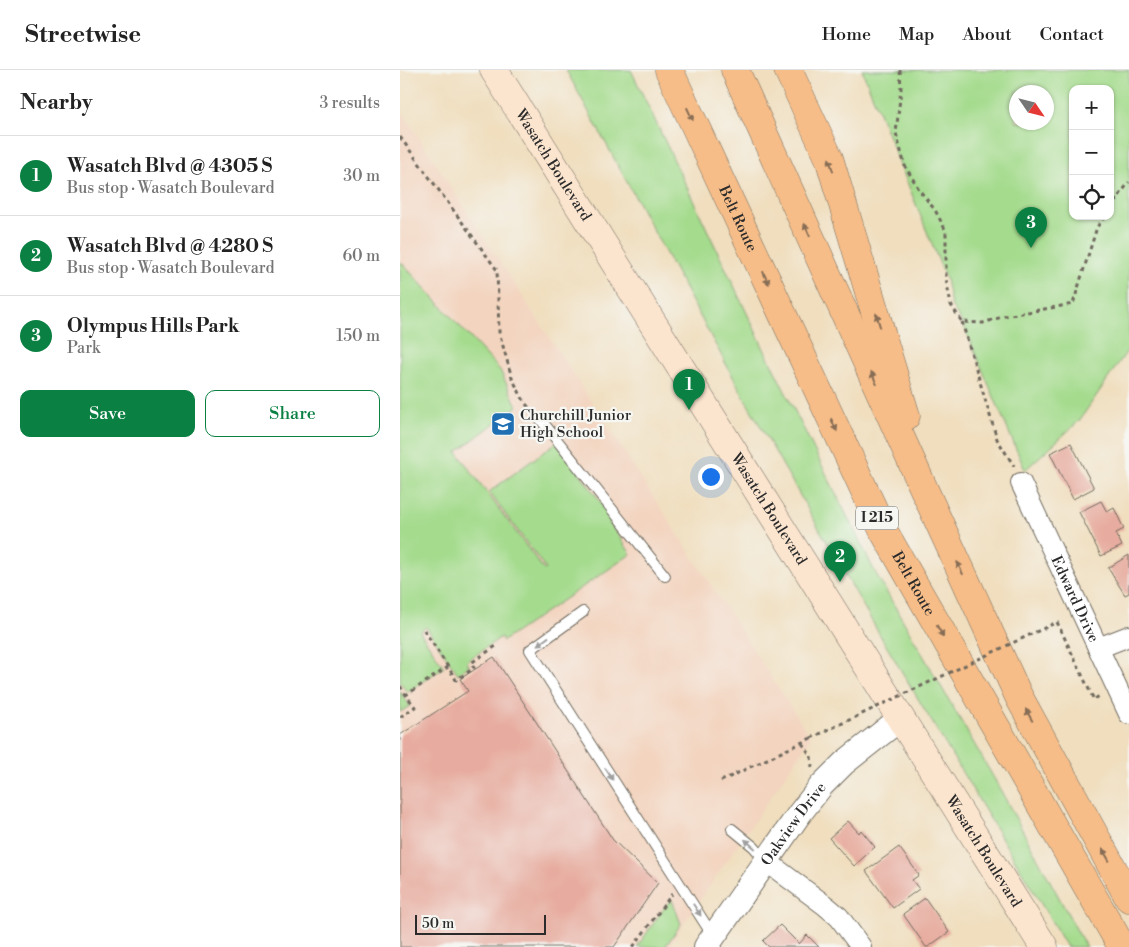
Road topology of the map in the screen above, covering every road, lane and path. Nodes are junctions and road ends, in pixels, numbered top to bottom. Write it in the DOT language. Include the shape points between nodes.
graph roads {
  1 [pos="494,70"];
  2 [pos="670,70"];
  3 [pos="735,70"];
  4 [pos="788,70"];
  5 [pos="900,70"];
  6 [pos="400,137"];
  7 [pos="1129,182"];
  8 [pos="1114,203"];
  9 [pos="1102,220"];
  10 [pos="962,322"];
  11 [pos="541,420"];
  12 [pos="1021,483"];
  13 [pos="937,518"];
  14 [pos="664,576"];
  15 [pos="583,612"];
  16 [pos="424,630"];
  17 [pos="1129,636"];
  18 [pos="499,644"];
  19 [pos="1098,648"];
  20 [pos="448,667"];
  21 [pos="400,686"];
  22 [pos="406,695"];
  23 [pos="1094,700"];
  24 [pos="1129,714"];
  25 [pos="400,717"];
  26 [pos="900,718"];
  27 [pos="802,743"];
  28 [pos="812,768"];
  29 [pos="721,781"];
  30 [pos="732,829"];
  31 [pos="766,861"];
  32 [pos="672,894"];
  33 [pos="1129,898"];
  34 [pos="710,942"];
  35 [pos="633,947"];
  36 [pos="861,947"];
  37 [pos="1044,947"];
  38 [pos="1122,947"];
  1 -- 26 [label="main road, Wasatch Boulevard"];
  2 -- 38 [label="highway, Belt Route / I 215, one-way" via="883,530"];
  13 -- 3 [label="highway, one-way"];
  13 -- 4 [label="highway, one-way" via="829,158"];
  5 -- 10 [label="path" via="896,133 905,166 946,232 946,279 951,305"];
  6 -- 11 [label="path" via="497,270 499,332 512,378 525,403"];
  7 -- 8 [label="path"];
  9 -- 10 [label="path" via="1073,304 983,323"];
  10 -- 12 [label="path" via="997,439"];
  11 -- 14 [label="lane"];
  12 -- 19 [label="street, Edward Drive"];
  33 -- 13 [label="highway, one-way" via="1019,697"];
  15 -- 34 [label="lane, one-way" via="530,650"];
  16 -- 20 [label="path"];
  17 -- 19 [label="street"];
  18 -- 20 [label="path" via="471,663 474,668 456,680"];
  19 -- 24 [label="street, Edward Drive"];
  20 -- 22 [label="path"];
  21 -- 22 [label="path"];
  22 -- 25 [label="path" via="415,707"];
  23 -- 27 [label="path, bridge" via="1057,622"];
  26 -- 31 [label="street, Oakview Drive" via="827,779"];
  26 -- 37 [label="main road, Wasatch Boulevard"];
  27 -- 28 [label="path" via="811,756"];
  27 -- 29 [label="path"];
  31 -- 30 [label="lane, one-way"];
  31 -- 34 [label="street, Oakview Drive"];
  31 -- 36 [label="street" via="826,906"];
  32 -- 35 [label="path"];
}
